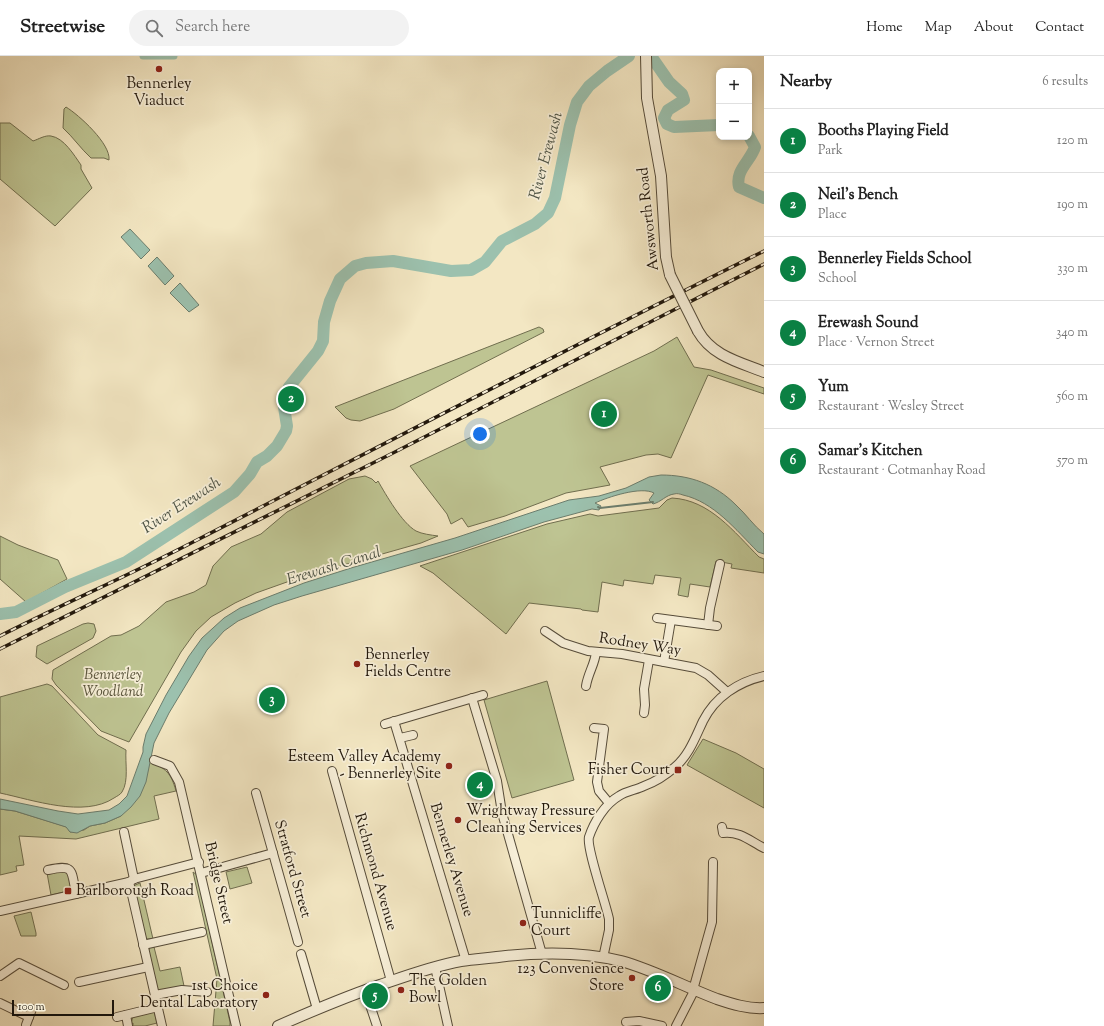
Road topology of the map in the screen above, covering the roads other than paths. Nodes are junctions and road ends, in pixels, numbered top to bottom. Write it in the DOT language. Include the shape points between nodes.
graph roads {
  1 [pos="646,56"];
  2 [pos="764,372"];
  3 [pos="720,564"];
  4 [pos="657,618"];
  5 [pos="671,620"];
  6 [pos="708,625"];
  7 [pos="717,626"];
  8 [pos="545,631"];
  9 [pos="596,652"];
  10 [pos="649,660"];
  11 [pos="664,662"];
  12 [pos="764,676"];
  13 [pos="586,686"];
  14 [pos="727,692"];
  15 [pos="483,695"];
  16 [pos="472,698"];
  17 [pos="644,713"];
  18 [pos="394,721"];
  19 [pos="386,724"];
  20 [pos="594,728"];
  21 [pos="413,735"];
  22 [pos="400,738"];
  23 [pos="154,760"];
  24 [pos="332,771"];
  25 [pos="256,793"];
  26 [pos="609,803"];
  27 [pos="722,827"];
  28 [pos="124,832"];
  29 [pos="764,848"];
  30 [pos="273,853"];
  31 [pos="199,862"];
  32 [pos="713,862"];
  33 [pos="48,870"];
  34 [pos="201,873"];
  35 [pos="132,880"];
  36 [pos="76,894"];
  37 [pos="0,911"];
  38 [pos="202,932"];
  39 [pos="298,942"];
  40 [pos="143,945"];
  41 [pos="301,954"];
  42 [pos="542,954"];
  43 [pos="603,958"];
  44 [pos="466,960"];
  45 [pos="148,967"];
  46 [pos="435,967"];
  47 [pos="4,976"];
  48 [pos="84,979"];
  49 [pos="391,981"];
  50 [pos="64,985"];
  51 [pos="365,990"];
  52 [pos="693,990"];
  53 [pos="207,992"];
  54 [pos="155,995"];
  55 [pos="0,1003"];
  56 [pos="158,1007"];
  57 [pos="764,1008"];
  58 [pos="32,1009"];
  59 [pos="317,1009"];
  60 [pos="126,1015"];
  61 [pos="29,1017"];
  62 [pos="117,1017"];
  63 [pos="626,1022"];
  64 [pos="26,1025"];
  65 [pos="128,1026"];
  66 [pos="162,1026"];
  67 [pos="236,1026"];
  68 [pos="278,1026"];
  69 [pos="377,1026"];
  70 [pos="448,1026"];
  71 [pos="662,1026"];
  72 [pos="676,1026"];
  1 -- 2 [label="street, Awsworth Road, bridge" via="647,98 661,176 666,257 670,275 702,338 719,354"];
  3 -- 6 [label="street"];
  4 -- 5 [label="street"];
  5 -- 6 [label="street"];
  5 -- 11 [label="street"];
  6 -- 7 [label="street"];
  8 -- 9 [label="street, Rodney Way" via="570,646"];
  9 -- 10 [label="street, Rodney Way"];
  9 -- 13 [label="street"];
  10 -- 11 [label="street, Rodney Way"];
  10 -- 17 [label="street" via="644,690"];
  11 -- 14 [label="street, Rodney Way" via="700,670"];
  12 -- 14 [label="street"];
  14 -- 26 [label="street" via="706,716 687,754 679,763 652,783 622,794"];
  15 -- 16 [label="street"];
  16 -- 18 [label="street"];
  16 -- 42 [label="street" via="497,781 502,813"];
  18 -- 19 [label="street"];
  18 -- 22 [label="street, Bennerley Avenue"];
  20 -- 26 [label="street" via="604,729 597,782 599,791"];
  21 -- 22 [label="street"];
  22 -- 44 [label="street, Bennerley Avenue"];
  23 -- 31 [label="street, Bridge Street" via="170,766 176,775"];
  24 -- 49 [label="street, Richmond Avenue"];
  25 -- 30 [label="street, Stratford Street" via="262,802"];
  26 -- 43 [label="street" via="588,840 609,919"];
  27 -- 29 [label="street" via="723,833 740,834"];
  28 -- 35 [label="street"];
  30 -- 34 [label="street"];
  30 -- 39 [label="street, Stratford Street"];
  31 -- 34 [label="street, Bridge Street"];
  31 -- 35 [label="street"];
  32 -- 52 [label="street" via="715,872 712,922"];
  33 -- 36 [label="street" via="68,868"];
  34 -- 67 [label="street, Bridge Street"];
  35 -- 36 [label="street"];
  35 -- 40 [label="street"];
  36 -- 37 [label="street"];
  38 -- 40 [label="street"];
  40 -- 45 [label="street"];
  41 -- 59 [label="street"];
  42 -- 43 [label="street"];
  42 -- 44 [label="street"];
  43 -- 52 [label="street" via="638,967"];
  44 -- 46 [label="street"];
  45 -- 48 [label="street"];
  45 -- 54 [label="street"];
  46 -- 49 [label="street"];
  46 -- 70 [label="street"];
  47 -- 50 [label="street" via="19,963"];
  49 -- 51 [label="street"];
  51 -- 59 [label="street"];
  51 -- 69 [label="street"];
  52 -- 57 [label="street" via="740,1006"];
  52 -- 72 [label="street"];
  53 -- 54 [label="street" via="182,990"];
  54 -- 56 [label="street"];
  55 -- 61 [label="street"];
  56 -- 60 [label="street"];
  56 -- 66 [label="street"];
  58 -- 61 [label="street"];
  59 -- 68 [label="street"];
  60 -- 62 [label="street"];
  60 -- 65 [label="street"];
  61 -- 64 [label="street"];
  63 -- 71 [label="street" via="639,1021"];
}
